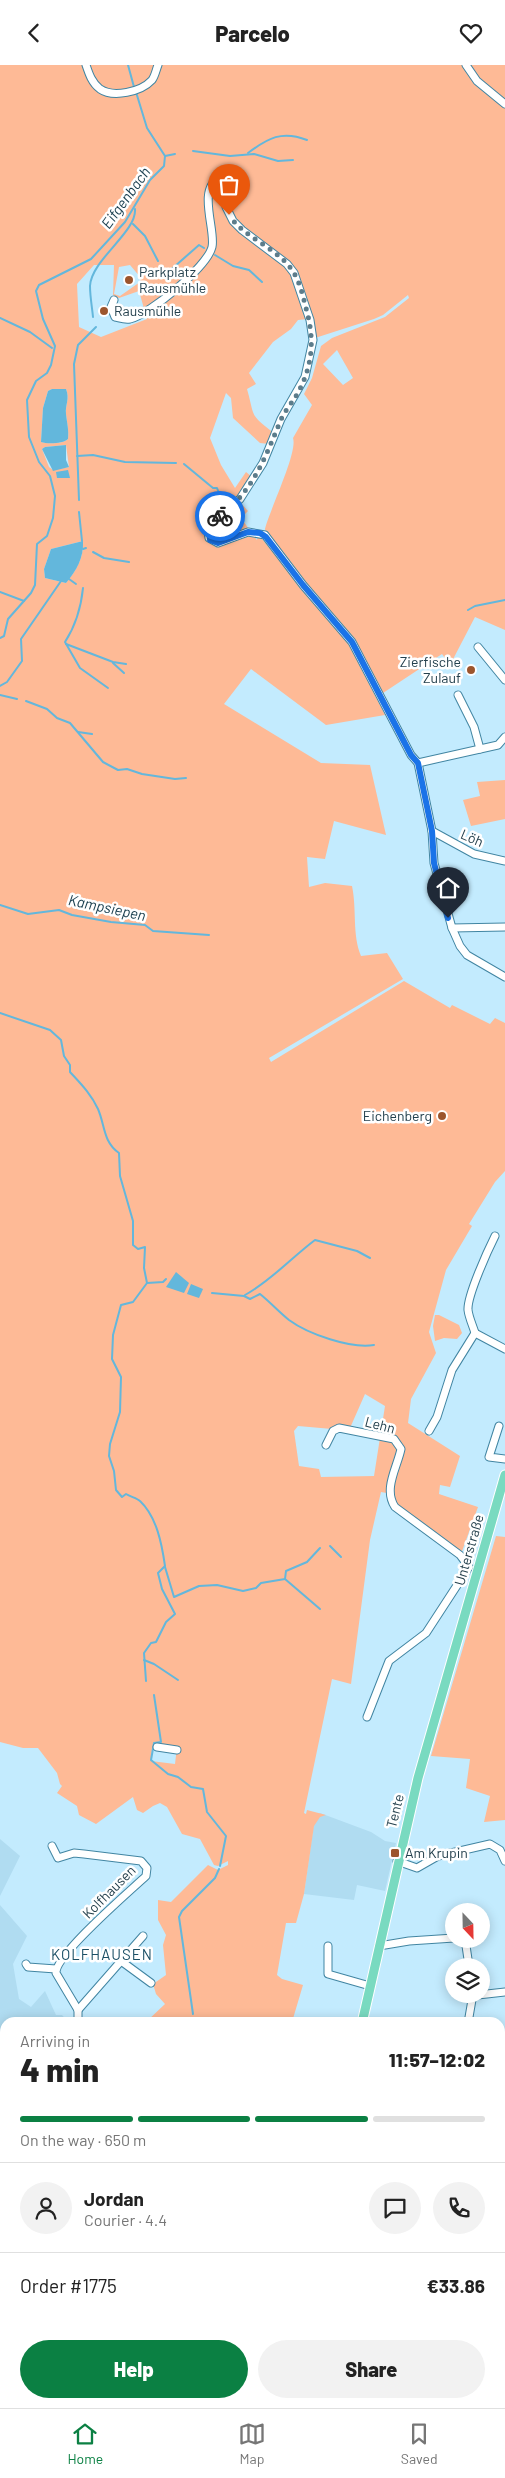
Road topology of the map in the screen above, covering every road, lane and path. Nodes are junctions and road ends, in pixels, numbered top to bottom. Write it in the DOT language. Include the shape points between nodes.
graph roads {
  1 [pos="86,65"];
  2 [pos="158,65"];
  3 [pos="466,65"];
  4 [pos="505,104"];
  5 [pos="114,300"];
  6 [pos="478,647"];
  7 [pos="505,680"];
  8 [pos="458,695"];
  9 [pos="505,737"];
  10 [pos="480,749"];
  11 [pos="418,763"];
  12 [pos="432,831"];
  13 [pos="505,861"];
  14 [pos="505,927"];
  15 [pos="452,928"];
  16 [pos="505,977"];
  17 [pos="495,1235"];
  18 [pos="475,1333"];
  19 [pos="505,1349"];
  20 [pos="499,1426"];
  21 [pos="429,1431"];
  22 [pos="326,1445"];
  23 [pos="505,1459"];
  24 [pos="505,1475"];
  25 [pos="502,1500"];
  26 [pos="473,1568"];
  27 [pos="466,1609"];
  28 [pos="367,1717"];
  29 [pos="157,1747"];
  30 [pos="177,1750"];
  31 [pos="52,1846"];
  32 [pos="397,1861"];
  33 [pos="505,1861"];
  34 [pos="143,1936"];
  35 [pos="445,1939"];
  36 [pos="328,1946"];
  37 [pos="379,1946"];
  38 [pos="122,1961"];
  39 [pos="26,1964"];
  40 [pos="56,1969"];
  41 [pos="150,1983"];
  42 [pos="370,1986"];
  43 [pos="505,1991"];
  44 [pos="490,1992"];
  45 [pos="471,2003"];
  46 [pos="78,2010"];
  47 [pos="78,2017"];
  48 [pos="363,2017"];
  49 [pos="469,2017"];
  1 -- 2 [label="street" via="97,87 106,92 123,92 151,81"];
  3 -- 4 [label="street" via="477,81"];
  5 -- 11 [label="street" via="111,307 115,317 125,319 141,314 172,292 210,253 213,241 208,206 212,186 219,179 233,221 288,264 294,273 312,328 312,351 302,382 281,419 263,463 240,499 212,523 208,535 210,540 218,543 248,532 265,535 303,585 346,633"];
  6 -- 7 [label="street"];
  8 -- 10 [label="street" via="474,727"];
  9 -- 10 [label="street" via="498,745"];
  10 -- 11 [label="street"];
  11 -- 12 [label="street"];
  12 -- 13 [label="street, Löh" via="474,854"];
  12 -- 15 [label="street" via="434,863"];
  14 -- 15 [label="street"];
  15 -- 16 [label="street" via="467,955"];
  17 -- 18 [label="street" via="477,1273 469,1303 468,1312"];
  18 -- 19 [label="street"];
  18 -- 21 [label="street" via="452,1370 437,1417"];
  20 -- 23 [label="street" via="489,1457"];
  22 -- 26 [label="street, Lehn" via="333,1431 340,1428 394,1439 401,1449 389,1487 390,1499 395,1507"];
  24 -- 25 [label="main road, Unterstraße"];
  25 -- 26 [label="main road, Unterstraße"];
  26 -- 27 [label="main road, Unterstraße"];
  26 -- 28 [label="street" via="426,1633 389,1661"];
  27 -- 32 [label="main road, Tente"];
  29 -- 30 [label="street"];
  31 -- 40 [label="street, Kolfhausen" via="58,1858 84,1853 141,1861 147,1867 146,1876 84,1935 60,1960"];
  32 -- 33 [label="street" via="417,1868 438,1856 488,1844 499,1849"];
  32 -- 37 [label="main road, Tente"];
  34 -- 38 [label="street"];
  35 -- 37 [label="street"];
  36 -- 42 [label="street" via="328,1974"];
  37 -- 42 [label="main road, Tente"];
  38 -- 41 [label="street"];
  38 -- 46 [label="street"];
  39 -- 40 [label="street" via="28,1967"];
  40 -- 46 [label="street" via="59,1981"];
  42 -- 48 [label="main road, Tente"];
  43 -- 44 [label="street"];
  45 -- 49 [label="street"];
  46 -- 47 [label="street"];
}
